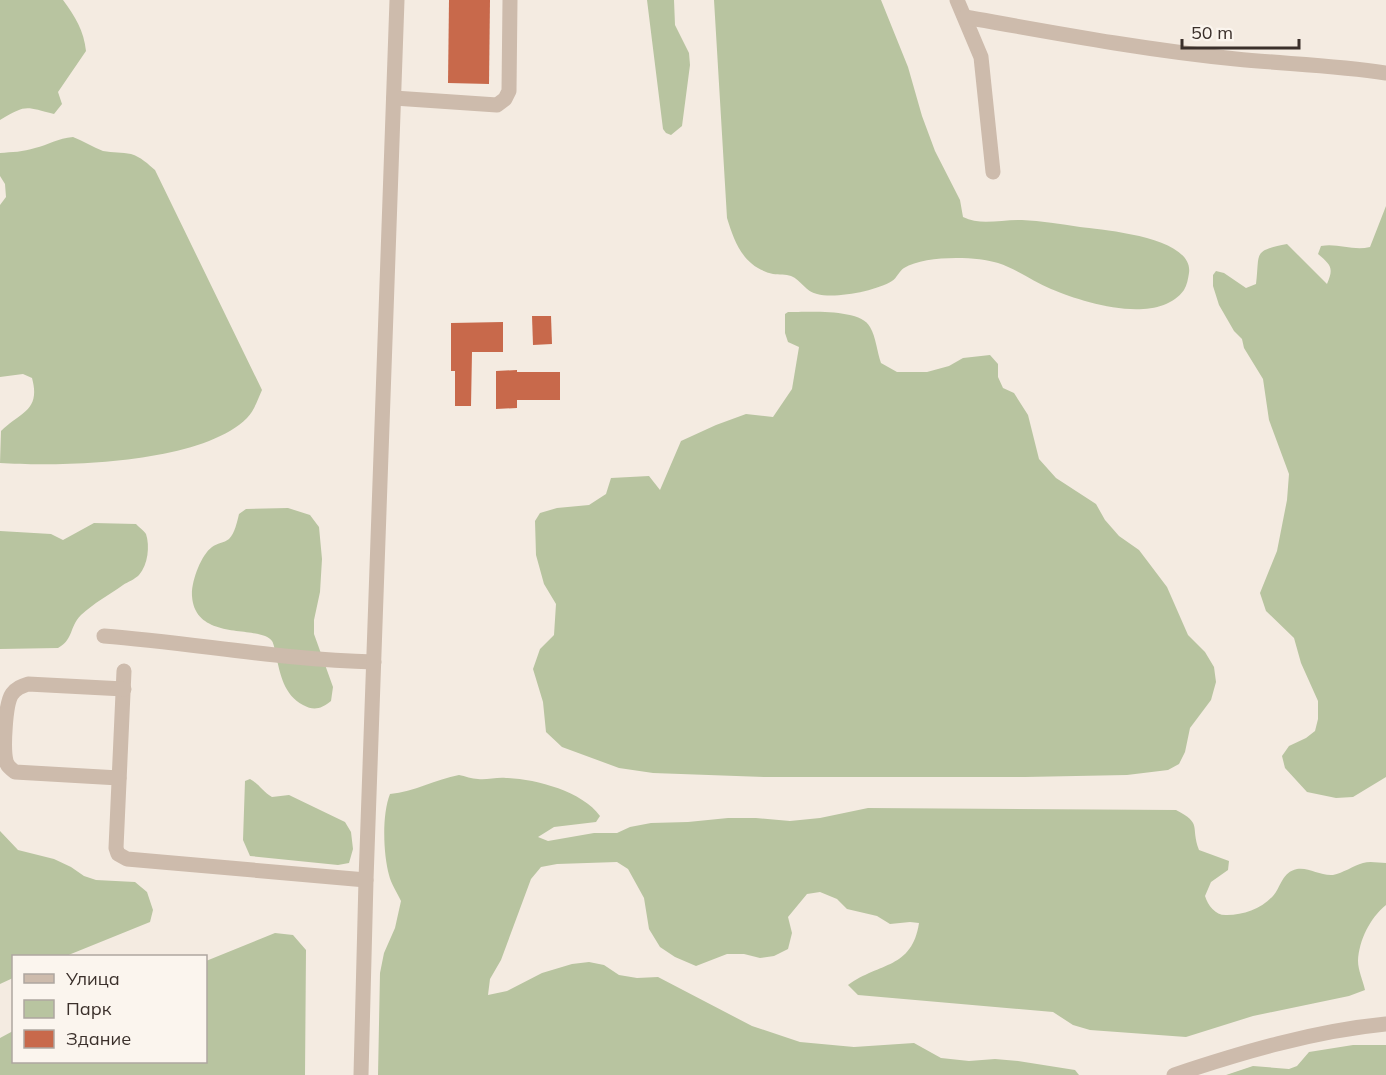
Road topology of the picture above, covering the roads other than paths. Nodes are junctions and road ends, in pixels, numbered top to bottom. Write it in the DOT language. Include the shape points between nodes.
graph roads {
  1 [pos="397,0"];
  2 [pos="510,0"];
  3 [pos="957,0"];
  4 [pos="965,17"];
  5 [pos="1386,73"];
  6 [pos="394,98"];
  7 [pos="993,172"];
  8 [pos="104,636"];
  9 [pos="374,662"];
  10 [pos="124,671"];
  11 [pos="124,689"];
  12 [pos="119,778"];
  13 [pos="366,880"];
  14 [pos="1386,1024"];
  15 [pos="361,1075"];
  16 [pos="1174,1075"];
  1 -- 6 [label="street"];
  2 -- 6 [label="street" via="509,91 505,99 497,105"];
  3 -- 4 [label="street"];
  4 -- 5 [label="street" via="1181,53"];
  4 -- 7 [label="street" via="981,57"];
  6 -- 9 [label="street"];
  8 -- 9 [label="street"];
  9 -- 13 [label="street"];
  10 -- 11 [label="street"];
  11 -- 12 [label="street"];
  11 -- 12 [label="street" via="28,684 12,693 6,718 6,760 15,772"];
  12 -- 13 [label="street" via="116,848 122,857"];
  13 -- 15 [label="street"];
  14 -- 16 [label="street" via="1300,1038"];
}
